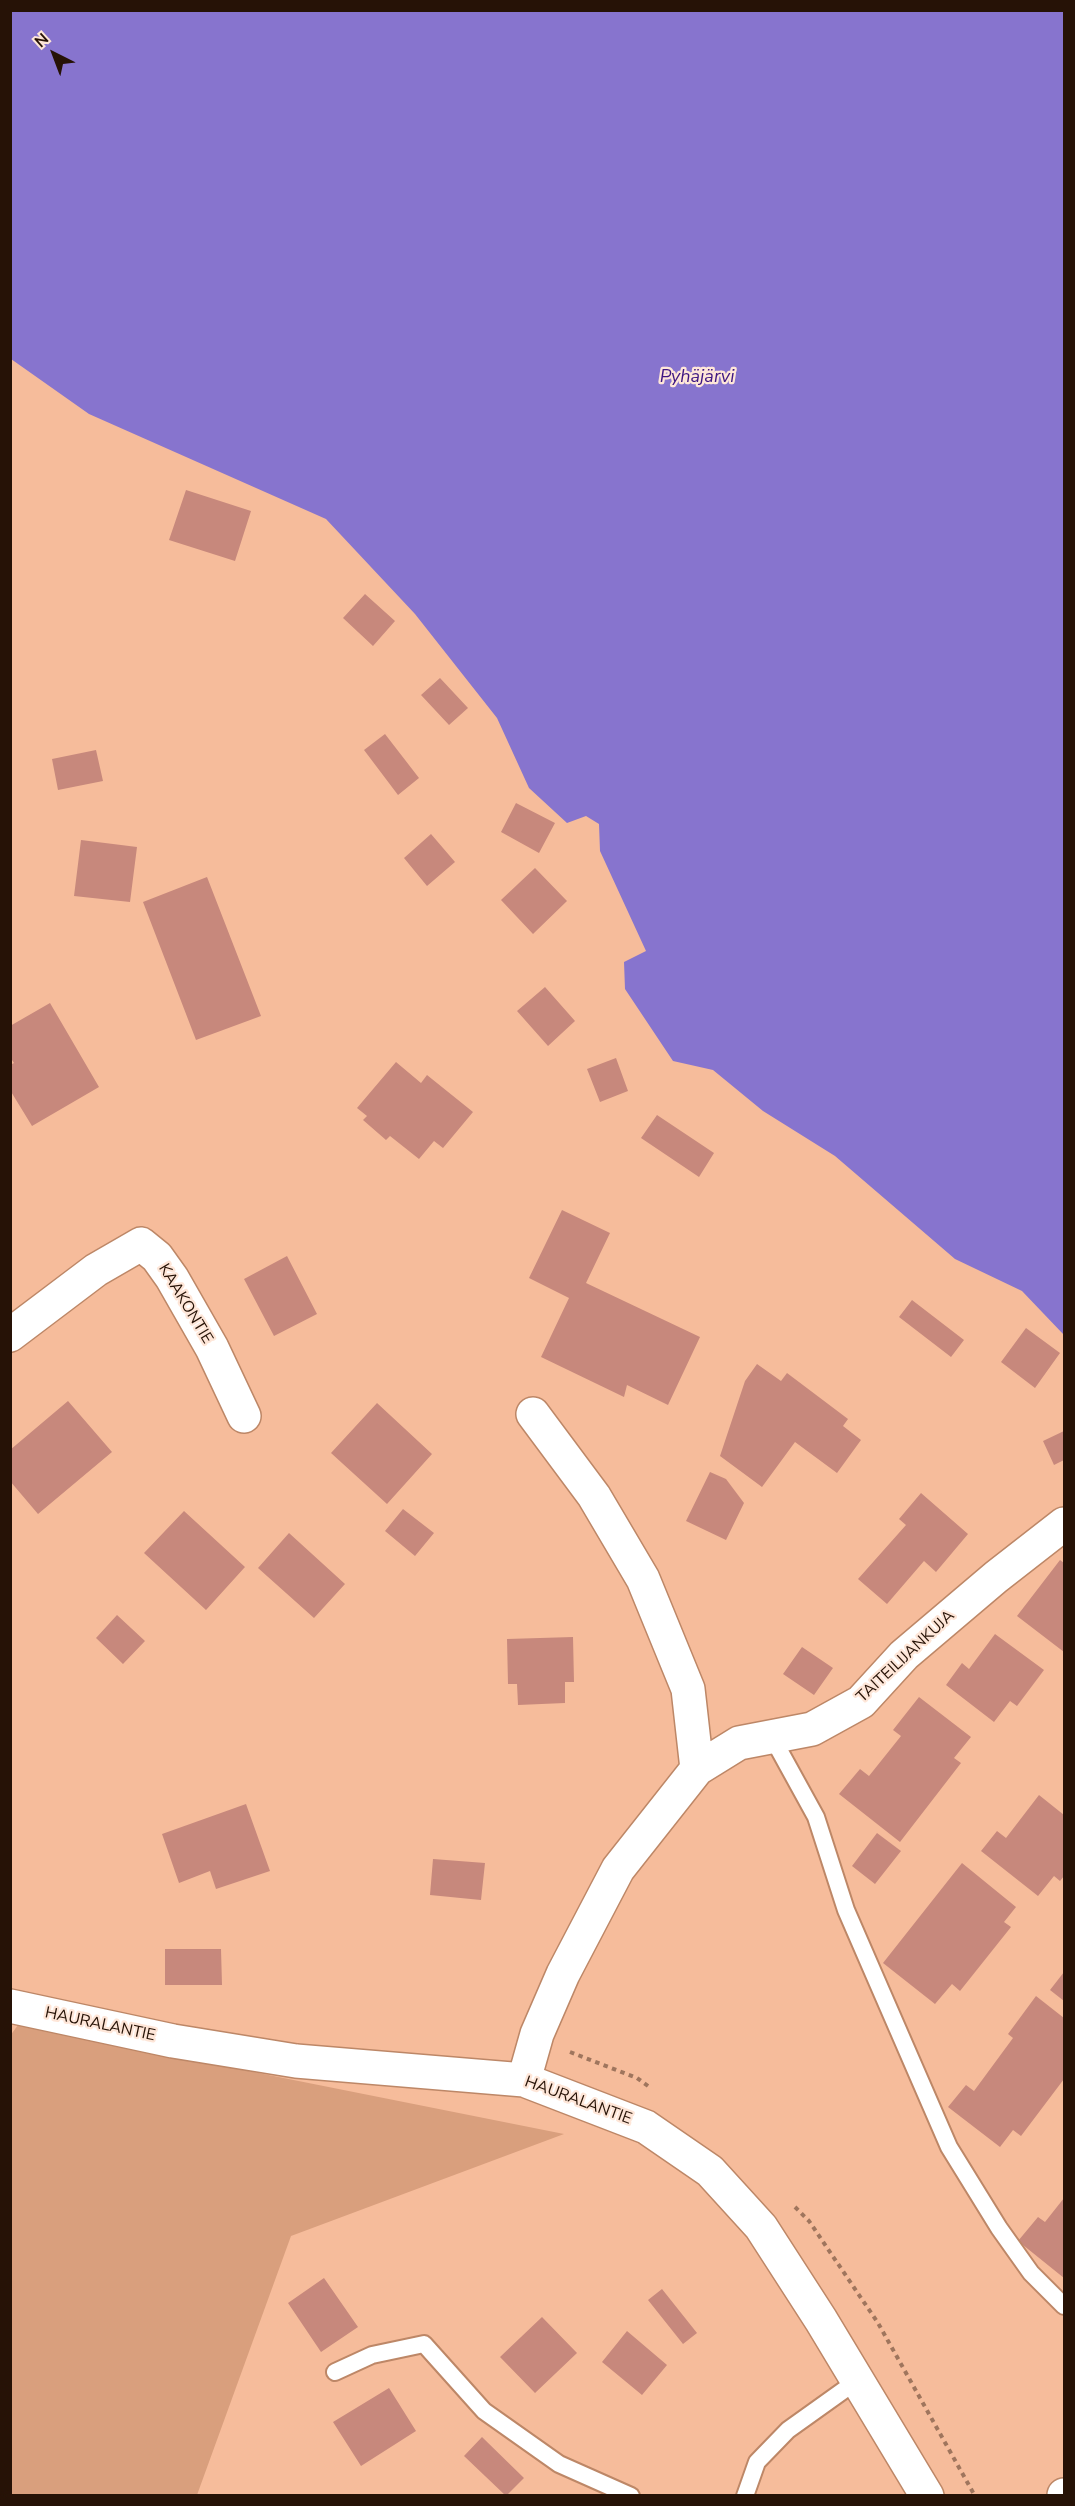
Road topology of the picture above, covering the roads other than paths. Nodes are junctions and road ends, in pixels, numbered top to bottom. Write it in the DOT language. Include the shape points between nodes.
graph roads {
  1 [pos="10,1335"];
  2 [pos="533,1414"];
  3 [pos="244,1416"];
  4 [pos="1065,1524"];
  5 [pos="772,1737"];
  6 [pos="697,1769"];
  7 [pos="10,2006"];
  8 [pos="524,2080"];
  9 [pos="1065,2306"];
  10 [pos="335,2372"];
  11 [pos="858,2380"];
  12 [pos="631,2496"];
  13 [pos="745,2496"];
  14 [pos="927,2496"];
  1 -- 3 [label="street, KAAKONTIE" via="96,1270 141,1244 157,1257 172,1278 212,1348"];
  2 -- 6 [label="street" via="594,1496 643,1578 688,1689"];
  4 -- 5 [label="street, TAITEILIJANKUJA" via="996,1576 904,1655 861,1702 812,1729"];
  5 -- 6 [label="street, TAITEILIJANKUJA" via="739,1743"];
  5 -- 9 [label="lane" via="816,1817 846,1910 949,2147 1025,2264"];
  6 -- 8 [label="street, TAITEILIJANKUJA" via="618,1869 554,1994"];
  7 -- 8 [label="street, HAURALANTIE" via="173,2041 296,2061"];
  8 -- 11 [label="street, HAURALANTIE" via="646,2127 710,2171 761,2227"];
  10 -- 12 [label="lane" via="372,2355 424,2344 484,2411 559,2464"];
  11 -- 13 [label="lane" via="788,2430 757,2462"];
  11 -- 14 [label="street, HAURALANTIE"];
}
